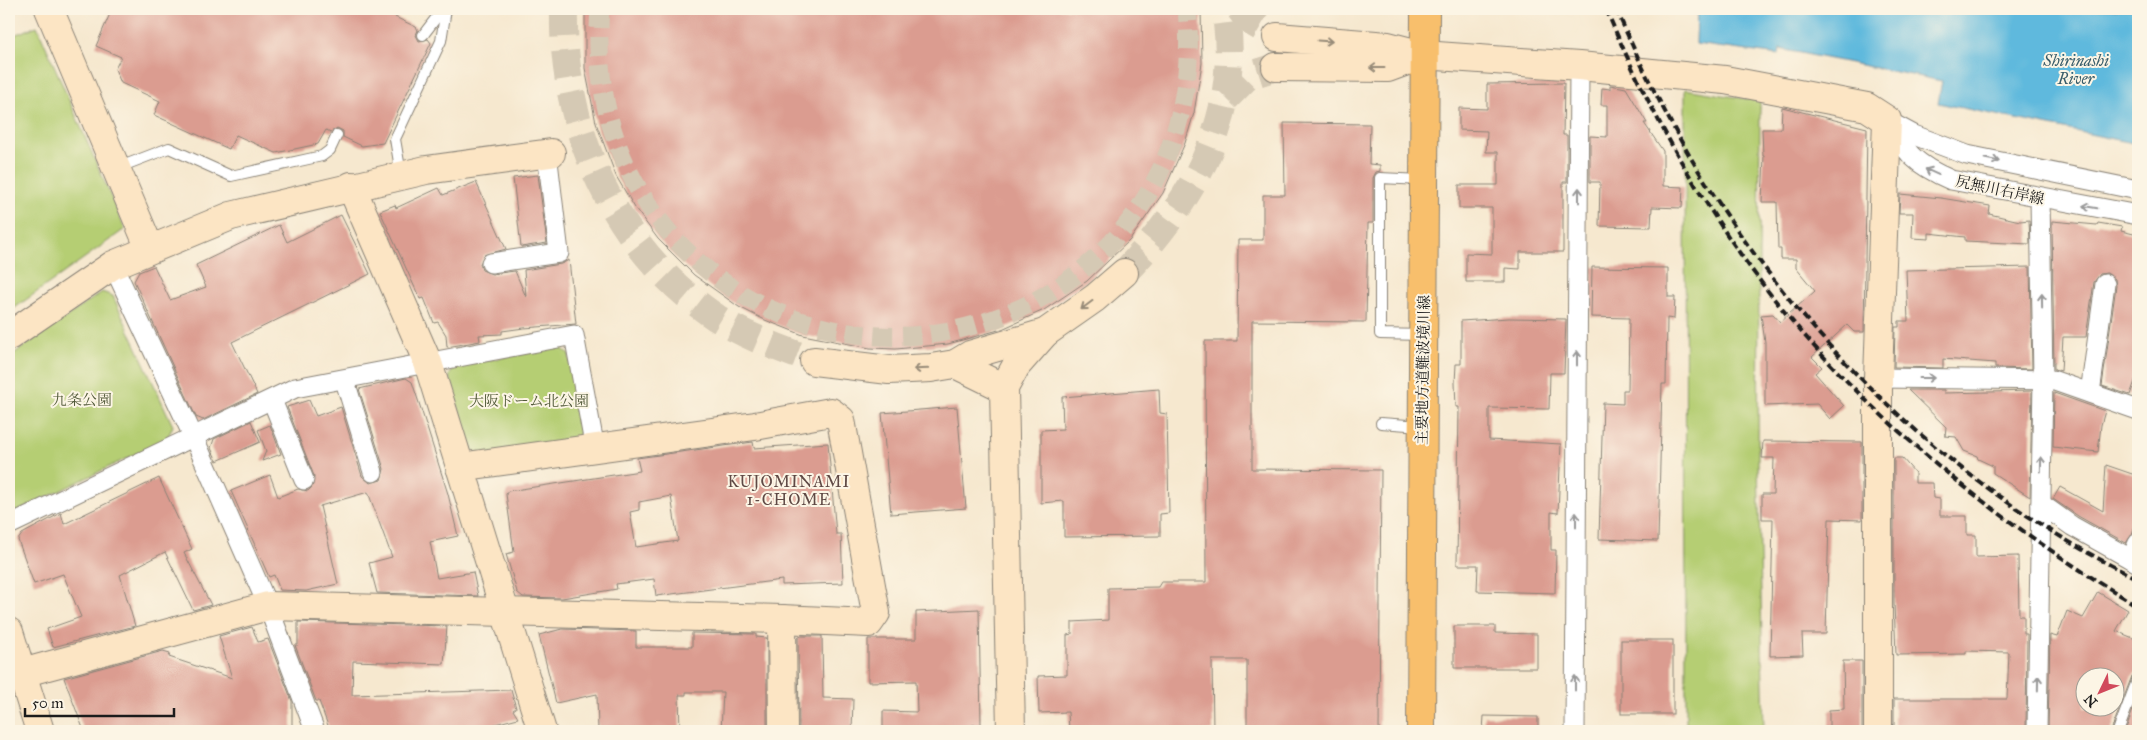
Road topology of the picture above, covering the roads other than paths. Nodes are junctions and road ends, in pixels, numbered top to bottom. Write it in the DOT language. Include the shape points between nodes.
graph roads {
  1 [pos="49,9"];
  2 [pos="444,9"];
  3 [pos="1425,9"];
  4 [pos="424,35"];
  5 [pos="1277,37"];
  6 [pos="1423,55"];
  7 [pos="1579,66"];
  8 [pos="1276,67"];
  9 [pos="1887,120"];
  10 [pos="337,135"];
  11 [pos="549,153"];
  12 [pos="116,168"];
  13 [pos="401,176"];
  14 [pos="1424,180"];
  15 [pos="351,186"];
  16 [pos="2138,190"];
  17 [pos="2040,198"];
  18 [pos="2138,215"];
  19 [pos="150,249"];
  20 [pos="491,262"];
  21 [pos="113,265"];
  22 [pos="1124,273"];
  23 [pos="2105,284"];
  24 [pos="1045,333"];
  25 [pos="1424,335"];
  26 [pos="9,336"];
  27 [pos="814,361"];
  28 [pos="428,363"];
  29 [pos="955,364"];
  30 [pos="1878,378"];
  31 [pos="2043,379"];
  32 [pos="345,381"];
  33 [pos="1004,388"];
  34 [pos="2090,393"];
  35 [pos="272,400"];
  36 [pos="2136,404"];
  37 [pos="1380,423"];
  38 [pos="1422,426"];
  39 [pos="194,438"];
  40 [pos="596,449"];
  41 [pos="460,468"];
  42 [pos="373,472"];
  43 [pos="304,480"];
  44 [pos="2040,504"];
  45 [pos="9,525"];
  46 [pos="2136,555"];
  47 [pos="268,606"];
  48 [pos="504,612"];
  49 [pos="782,619"];
  50 [pos="9,632"];
  51 [pos="16,676"];
  52 [pos="2138,678"];
  53 [pos="40,731"];
  54 [pos="315,731"];
  55 [pos="542,731"];
  56 [pos="783,731"];
  57 [pos="1011,731"];
  58 [pos="1421,731"];
  59 [pos="1575,731"];
  60 [pos="1878,731"];
  61 [pos="2037,731"];
  62 [pos="2118,731"];
  1 -- 12 [label="street"];
  2 -- 4 [label="lane"];
  2 -- 13 [label="lane" via="441,41 395,139"];
  3 -- 6 [label="main road, 主要地方道難波境川線"];
  5 -- 6 [label="street, one-way" via="1388,46"];
  6 -- 7 [label="street"];
  6 -- 8 [label="street, one-way" via="1388,68"];
  6 -- 14 [label="main road, 主要地方道難波境川線"];
  7 -- 9 [label="street" via="1725,80 1787,90 1867,107"];
  59 -- 7 [label="street, one-way"];
  9 -- 16 [label="street, 尻無川右岸線, one-way" via="1914,135 1967,155"];
  17 -- 9 [label="street, 尻無川右岸線, one-way" via="1951,180 1924,168 1903,147"];
  9 -- 30 [label="street"];
  10 -- 12 [label="lane" via="330,150 322,156 231,176 169,148"];
  11 -- 13 [label="street" via="453,165"];
  11 -- 20 [label="street" via="559,252"];
  12 -- 19 [label="street"];
  13 -- 15 [label="street"];
  14 -- 25 [label="main road, 主要地方道難波境川線"];
  14 -- 25 [label="lane" via="1380,178 1380,334"];
  15 -- 19 [label="street" via="231,216"];
  15 -- 28 [label="street"];
  18 -- 17 [label="street, 尻無川右岸線, one-way"];
  31 -- 17 [label="street, one-way"];
  19 -- 21 [label="street"];
  21 -- 26 [label="street"];
  21 -- 39 [label="street"];
  22 -- 24 [label="street, one-way" via="1090,302"];
  23 -- 34 [label="street"];
  24 -- 29 [label="street" via="970,355"];
  24 -- 33 [label="street" via="1016,366"];
  25 -- 38 [label="main road, 主要地方道難波境川線"];
  29 -- 27 [label="street, one-way" via="889,370"];
  28 -- 32 [label="street"];
  28 -- 40 [label="street" via="574,335"];
  28 -- 41 [label="street"];
  29 -- 33 [label="street"];
  30 -- 31 [label="street, one-way"];
  30 -- 60 [label="street"];
  31 -- 34 [label="street"];
  44 -- 31 [label="street, one-way"];
  32 -- 35 [label="street" via="295,388"];
  32 -- 42 [label="street"];
  33 -- 57 [label="street"];
  34 -- 36 [label="street"];
  35 -- 39 [label="street"];
  35 -- 43 [label="street"];
  37 -- 38 [label="lane"];
  38 -- 58 [label="main road, 主要地方道難波境川線"];
  39 -- 45 [label="street"];
  39 -- 47 [label="street"];
  40 -- 41 [label="street"];
  40 -- 49 [label="street" via="831,412 841,420 876,613 869,623"];
  41 -- 48 [label="street"];
  44 -- 46 [label="street" via="2072,526"];
  61 -- 44 [label="street, one-way"];
  47 -- 48 [label="street"];
  47 -- 51 [label="street"];
  47 -- 54 [label="street"];
  48 -- 49 [label="street"];
  48 -- 55 [label="street"];
  49 -- 56 [label="street"];
  50 -- 51 [label="street"];
  51 -- 53 [label="street"];
  52 -- 62 [label="lane"];
}
